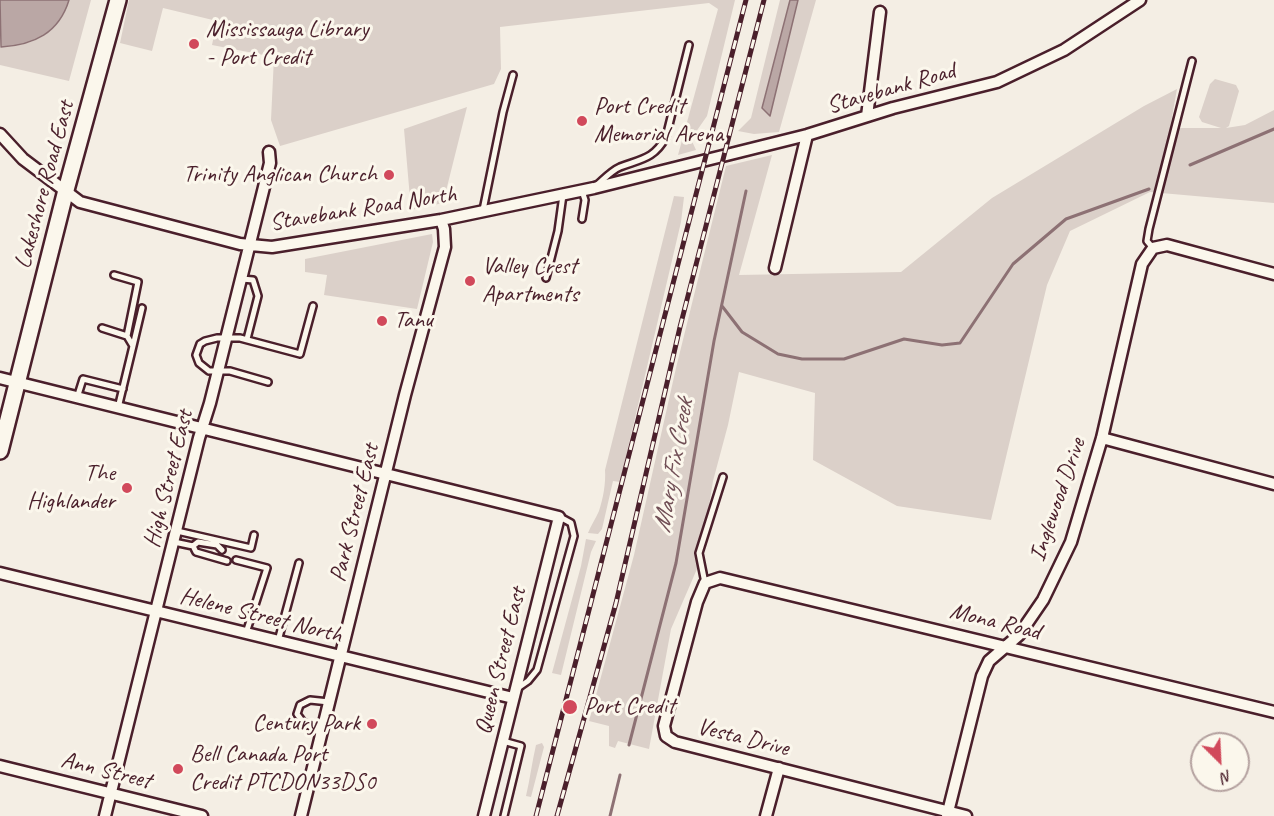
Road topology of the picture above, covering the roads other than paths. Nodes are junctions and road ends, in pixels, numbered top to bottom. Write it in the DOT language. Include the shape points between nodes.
graph roads {
  1 [pos="118,0"];
  2 [pos="1140,0"];
  3 [pos="880,12"];
  4 [pos="689,45"];
  5 [pos="1192,61"];
  6 [pos="513,75"];
  7 [pos="867,117"];
  8 [pos="0,134"];
  9 [pos="807,135"];
  10 [pos="269,152"];
  11 [pos="636,177"];
  12 [pos="594,188"];
  13 [pos="66,190"];
  14 [pos="582,190"];
  15 [pos="563,195"];
  16 [pos="483,212"];
  17 [pos="582,219"];
  18 [pos="441,220"];
  19 [pos="248,245"];
  20 [pos="1153,248"];
  21 [pos="775,268"];
  22 [pos="1274,274"];
  23 [pos="114,275"];
  24 [pos="546,278"];
  25 [pos="241,279"];
  26 [pos="313,306"];
  27 [pos="141,308"];
  28 [pos="102,328"];
  29 [pos="127,336"];
  30 [pos="225,339"];
  31 [pos="247,339"];
  32 [pos="133,346"];
  33 [pos="217,372"];
  34 [pos="0,378"];
  35 [pos="268,382"];
  36 [pos="17,383"];
  37 [pos="123,389"];
  38 [pos="77,398"];
  39 [pos="118,408"];
  40 [pos="202,429"];
  41 [pos="1102,438"];
  42 [pos="0,452"];
  43 [pos="386,475"];
  44 [pos="723,477"];
  45 [pos="1274,484"];
  46 [pos="560,517"];
  47 [pos="254,535"];
  48 [pos="176,536"];
  49 [pos="193,546"];
  50 [pos="222,550"];
  51 [pos="236,560"];
  52 [pos="227,561"];
  53 [pos="299,563"];
  54 [pos="0,573"];
  55 [pos="705,583"];
  56 [pos="157,612"];
  57 [pos="246,633"];
  58 [pos="278,641"];
  59 [pos="1005,646"];
  60 [pos="340,657"];
  61 [pos="515,693"];
  62 [pos="328,702"];
  63 [pos="1274,712"];
  64 [pos="320,733"];
  65 [pos="503,741"];
  66 [pos="0,766"];
  67 [pos="779,768"];
  68 [pos="110,793"];
  69 [pos="948,814"];
  70 [pos="105,816"];
  71 [pos="202,816"];
  72 [pos="301,816"];
  73 [pos="484,816"];
  74 [pos="504,816"];
  75 [pos="766,816"];
  76 [pos="966,816"];
  1 -- 13 [label="main road, Lakeshore Road East"];
  2 -- 7 [label="street, Stavebank Road" via="1064,50 997,82"];
  3 -- 7 [label="street"];
  4 -- 12 [label="lane" via="661,146 641,161 618,168"];
  5 -- 20 [label="lane" via="1149,228 1147,241"];
  6 -- 16 [label="lane"];
  7 -- 9 [label="street, Stavebank Road"];
  8 -- 13 [label="street, Stavebank Road North" via="23,159"];
  9 -- 11 [label="street, Stavebank Road"];
  9 -- 21 [label="street"];
  10 -- 19 [label="street, High Street East" via="270,163"];
  11 -- 12 [label="street, Stavebank Road North"];
  12 -- 14 [label="street, Stavebank Road North"];
  13 -- 19 [label="street, Stavebank Road North" via="92,206"];
  13 -- 36 [label="main road, Lakeshore Road East"];
  14 -- 15 [label="street, Stavebank Road North"];
  14 -- 17 [label="lane"];
  15 -- 16 [label="street, Stavebank Road North"];
  15 -- 24 [label="lane"];
  16 -- 18 [label="street, Stavebank Road North"];
  18 -- 19 [label="street, Stavebank Road North" via="289,245"];
  18 -- 43 [label="street, Park Street East" via="445,247"];
  19 -- 25 [label="street, High Street East"];
  20 -- 22 [label="street" via="1167,245"];
  20 -- 41 [label="street, Inglewood Drive" via="1142,264"];
  23 -- 29 [label="lane" via="138,282"];
  25 -- 30 [label="street, High Street East"];
  25 -- 31 [label="lane" via="253,280 258,296"];
  26 -- 31 [label="lane" via="300,354"];
  27 -- 32 [label="lane"];
  28 -- 29 [label="lane"];
  29 -- 32 [label="lane"];
  30 -- 31 [label="lane"];
  30 -- 33 [label="street, High Street East"];
  30 -- 33 [label="lane" via="205,341 196,355 199,363"];
  32 -- 37 [label="lane"];
  33 -- 35 [label="lane" via="230,371"];
  33 -- 40 [label="street, High Street East"];
  34 -- 36 [label="street"];
  36 -- 38 [label="street"];
  36 -- 42 [label="main road, Lakeshore Road East"];
  37 -- 38 [label="lane" via="83,379"];
  37 -- 39 [label="lane"];
  38 -- 39 [label="street"];
  39 -- 40 [label="street"];
  40 -- 43 [label="street"];
  40 -- 48 [label="street, High Street East"];
  41 -- 45 [label="street"];
  41 -- 59 [label="street, Inglewood Drive" via="1066,552 1043,600 1018,635"];
  43 -- 46 [label="street"];
  43 -- 60 [label="street, Park Street East"];
  44 -- 55 [label="lane" via="699,553"];
  46 -- 61 [label="street, Queen Street East"];
  46 -- 61 [label="lane" via="571,523 574,536 537,670"];
  47 -- 48 [label="lane" via="251,548"];
  48 -- 49 [label="lane"];
  48 -- 56 [label="street, High Street East"];
  49 -- 50 [label="lane" via="198,542 218,545"];
  49 -- 52 [label="lane" via="196,552"];
  51 -- 57 [label="lane" via="267,568"];
  53 -- 58 [label="lane"];
  54 -- 56 [label="street, Helene Street North"];
  55 -- 59 [label="street, Mona Road" via="720,578"];
  55 -- 67 [label="street, Vesta Drive" via="664,726 666,736 675,742"];
  56 -- 57 [label="street, Helene Street North"];
  56 -- 68 [label="street, High Street East"];
  57 -- 58 [label="street, Helene Street North"];
  58 -- 60 [label="street, Helene Street North"];
  59 -- 63 [label="street, Mona Road"];
  59 -- 69 [label="street, Inglewood Drive" via="989,661 982,676"];
  60 -- 61 [label="street, Helene Street North"];
  60 -- 62 [label="street, Park Street East"];
  61 -- 65 [label="street, Queen Street East"];
  62 -- 64 [label="street, Park Street East"];
  62 -- 64 [label="lane" via="310,700 300,705 297,714"];
  64 -- 72 [label="street, Park Street East"];
  65 -- 73 [label="street, Queen Street East"];
  65 -- 74 [label="lane" via="521,746"];
  66 -- 68 [label="street, Ann Street"];
  67 -- 69 [label="street, Vesta Drive"];
  67 -- 75 [label="street"];
  68 -- 70 [label="street, High Street East"];
  68 -- 71 [label="street, Ann Street"];
  69 -- 76 [label="street, Vesta Drive"];
}
